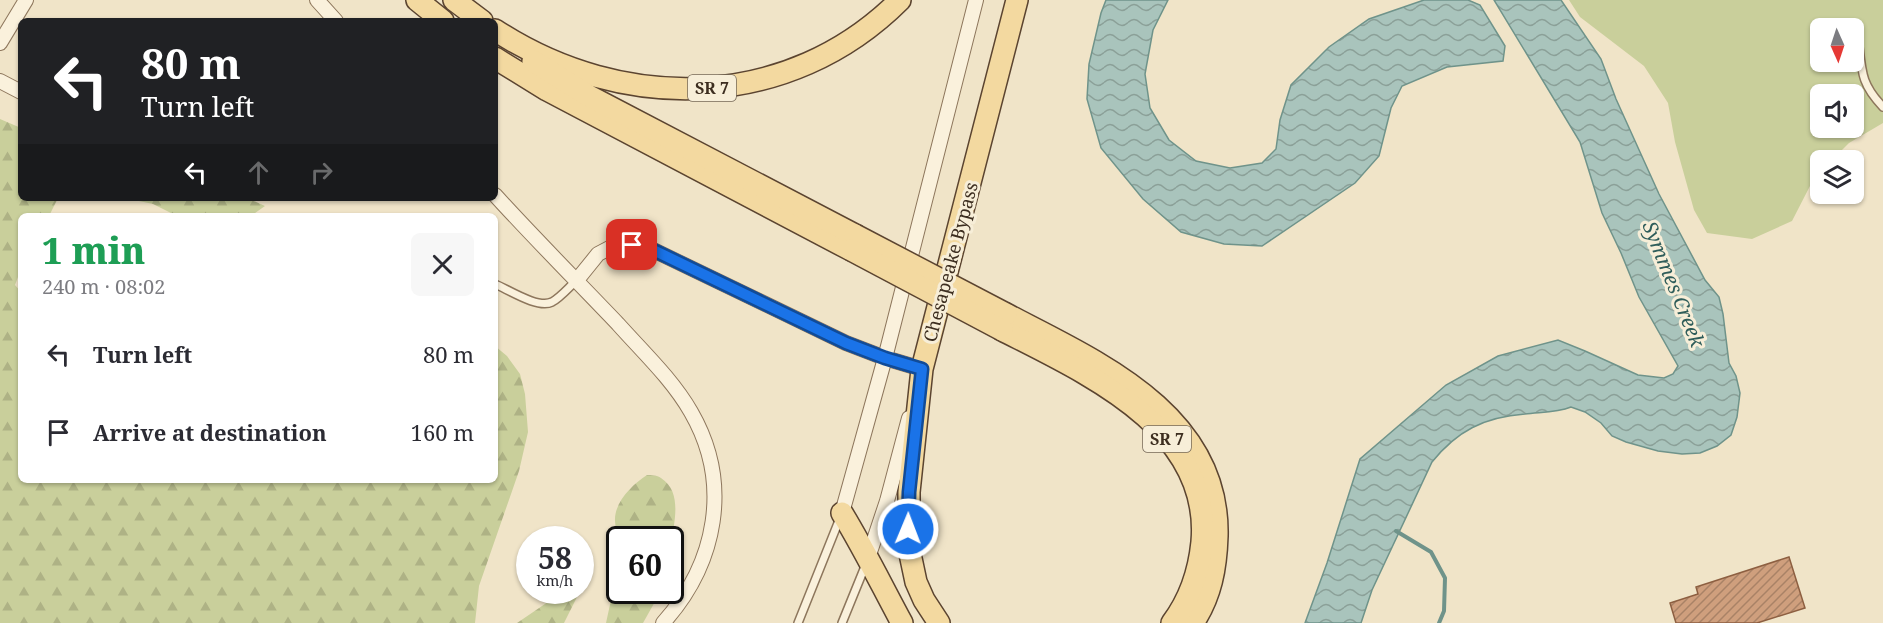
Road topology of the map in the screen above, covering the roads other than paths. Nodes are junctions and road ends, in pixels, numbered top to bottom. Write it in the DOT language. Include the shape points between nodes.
graph roads {
  1 [pos="26,0"];
  2 [pos="317,0"];
  3 [pos="417,0"];
  4 [pos="454,0"];
  5 [pos="900,0"];
  6 [pos="976,0"];
  7 [pos="1017,0"];
  8 [pos="333,18"];
  9 [pos="439,18"];
  10 [pos="478,18"];
  11 [pos="502,34"];
  12 [pos="0,43"];
  13 [pos="498,60"];
  14 [pos="1861,72"];
  15 [pos="0,81"];
  16 [pos="18,90"];
  17 [pos="1883,107"];
  18 [pos="498,198"];
  19 [pos="853,243"];
  20 [pos="577,280"];
  21 [pos="498,285"];
  22 [pos="1004,322"];
  23 [pos="885,358"];
  24 [pos="922,369"];
  25 [pos="842,513"];
  26 [pos="868,558"];
  27 [pos="663,623"];
  28 [pos="798,623"];
  29 [pos="842,623"];
  30 [pos="902,623"];
  31 [pos="939,623"];
  32 [pos="1172,623"];
  33 [pos="1193,623"];
  1 -- 12 [label="street"];
  2 -- 8 [label="street"];
  3 -- 9 [label="main road"];
  4 -- 10 [label="main road"];
  5 -- 11 [label="main road, SR 7" via="867,30 824,57 773,77 722,88 674,89 624,82 579,70"];
  6 -- 23 [label="street"];
  7 -- 24 [label="main road, Chesapeake Bypass"];
  11 -- 19 [label="main road" via="542,68 589,96"];
  13 -- 19 [label="main road, SR 7" via="557,96"];
  14 -- 17 [label="lane" via="1870,93"];
  15 -- 16 [label="street"];
  18 -- 20 [label="street"];
  19 -- 22 [label="main road, SR 7, bridge"];
  20 -- 21 [label="lane" via="550,303 541,304"];
  20 -- 23 [label="street" via="598,254 617,244 647,247"];
  20 -- 27 [label="street" via="663,374 690,410 708,452 715,497 710,542 691,583"];
  22 -- 32 [label="main road, SR 7" via="1112,390 1147,417 1182,459 1196,492 1202,535 1197,573"];
  22 -- 33 [label="main road" via="1088,357 1124,380 1162,410 1193,448 1211,485 1217,530 1214,573 1208,596"];
  23 -- 24 [label="street"];
  23 -- 25 [label="street"];
  24 -- 26 [label="street, Chesapeake Bypass"];
  24 -- 31 [label="main road" via="909,492 909,549 911,567 924,600"];
  25 -- 26 [label="main road"];
  25 -- 28 [label="lane"];
  26 -- 29 [label="lane"];
  26 -- 30 [label="main road"];
}
